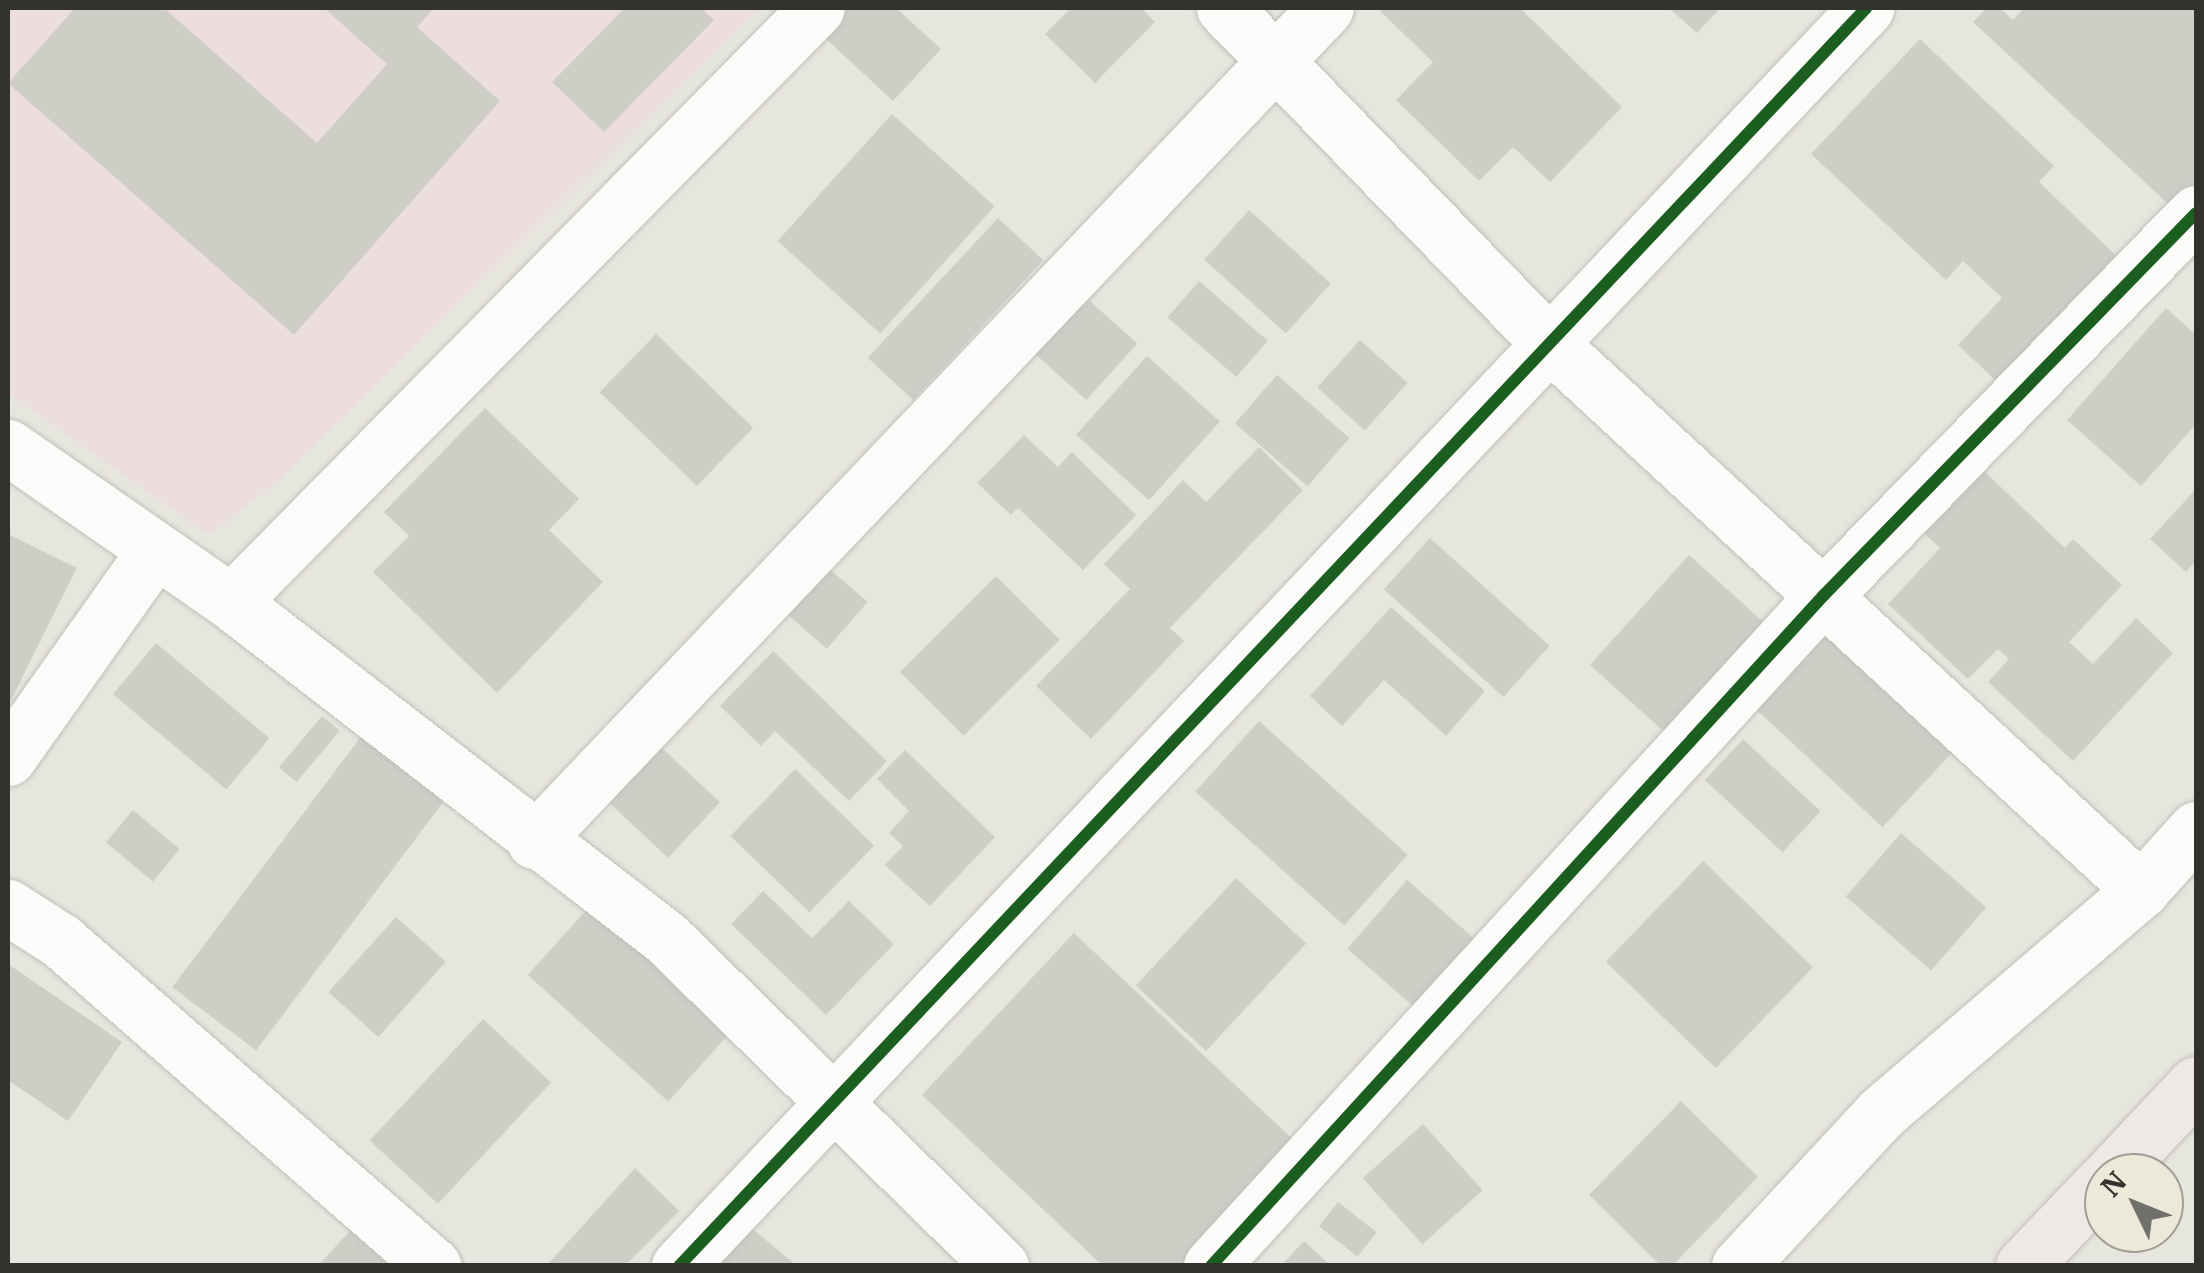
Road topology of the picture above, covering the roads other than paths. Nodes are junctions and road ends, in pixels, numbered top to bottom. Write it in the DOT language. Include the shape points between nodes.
graph roads {
  1 [pos="817,8"];
  2 [pos="1224,8"];
  3 [pos="1326,8"];
  4 [pos="1866,8"];
  5 [pos="1277,56"];
  6 [pos="2196,213"];
  7 [pos="1547,340"];
  8 [pos="8,447"];
  9 [pos="154,550"];
  10 [pos="1824,595"];
  11 [pos="231,602"];
  12 [pos="8,758"];
  13 [pos="2196,829"];
  14 [pos="534,842"];
  15 [pos="2141,890"];
  16 [pos="8,906"];
  17 [pos="2196,1084"];
  18 [pos="833,1105"];
  19 [pos="2131,1153"];
  20 [pos="2084,1202"];
  21 [pos="433,1266"];
  22 [pos="679,1266"];
  23 [pos="1001,1266"];
  24 [pos="1211,1266"];
  25 [pos="1740,1266"];
  26 [pos="2023,1266"];
  1 -- 11 [label="street"];
  2 -- 5 [label="street"];
  3 -- 5 [label="street"];
  4 -- 7 [label="street"];
  5 -- 7 [label="street"];
  5 -- 14 [label="street"];
  6 -- 10 [label="street"];
  7 -- 10 [label="street"];
  7 -- 18 [label="street"];
  8 -- 9 [label="street"];
  9 -- 11 [label="street"];
  9 -- 12 [label="street"];
  10 -- 15 [label="street"];
  10 -- 24 [label="street"];
  11 -- 14 [label="street"];
  13 -- 15 [label="street"];
  14 -- 18 [label="street" via="666,938"];
  15 -- 25 [label="street" via="1880,1113"];
  16 -- 21 [label="street" via="61,941"];
  17 -- 19 [label="main road"];
  18 -- 22 [label="street"];
  18 -- 23 [label="street"];
  20 -- 26 [label="main road"];
}
